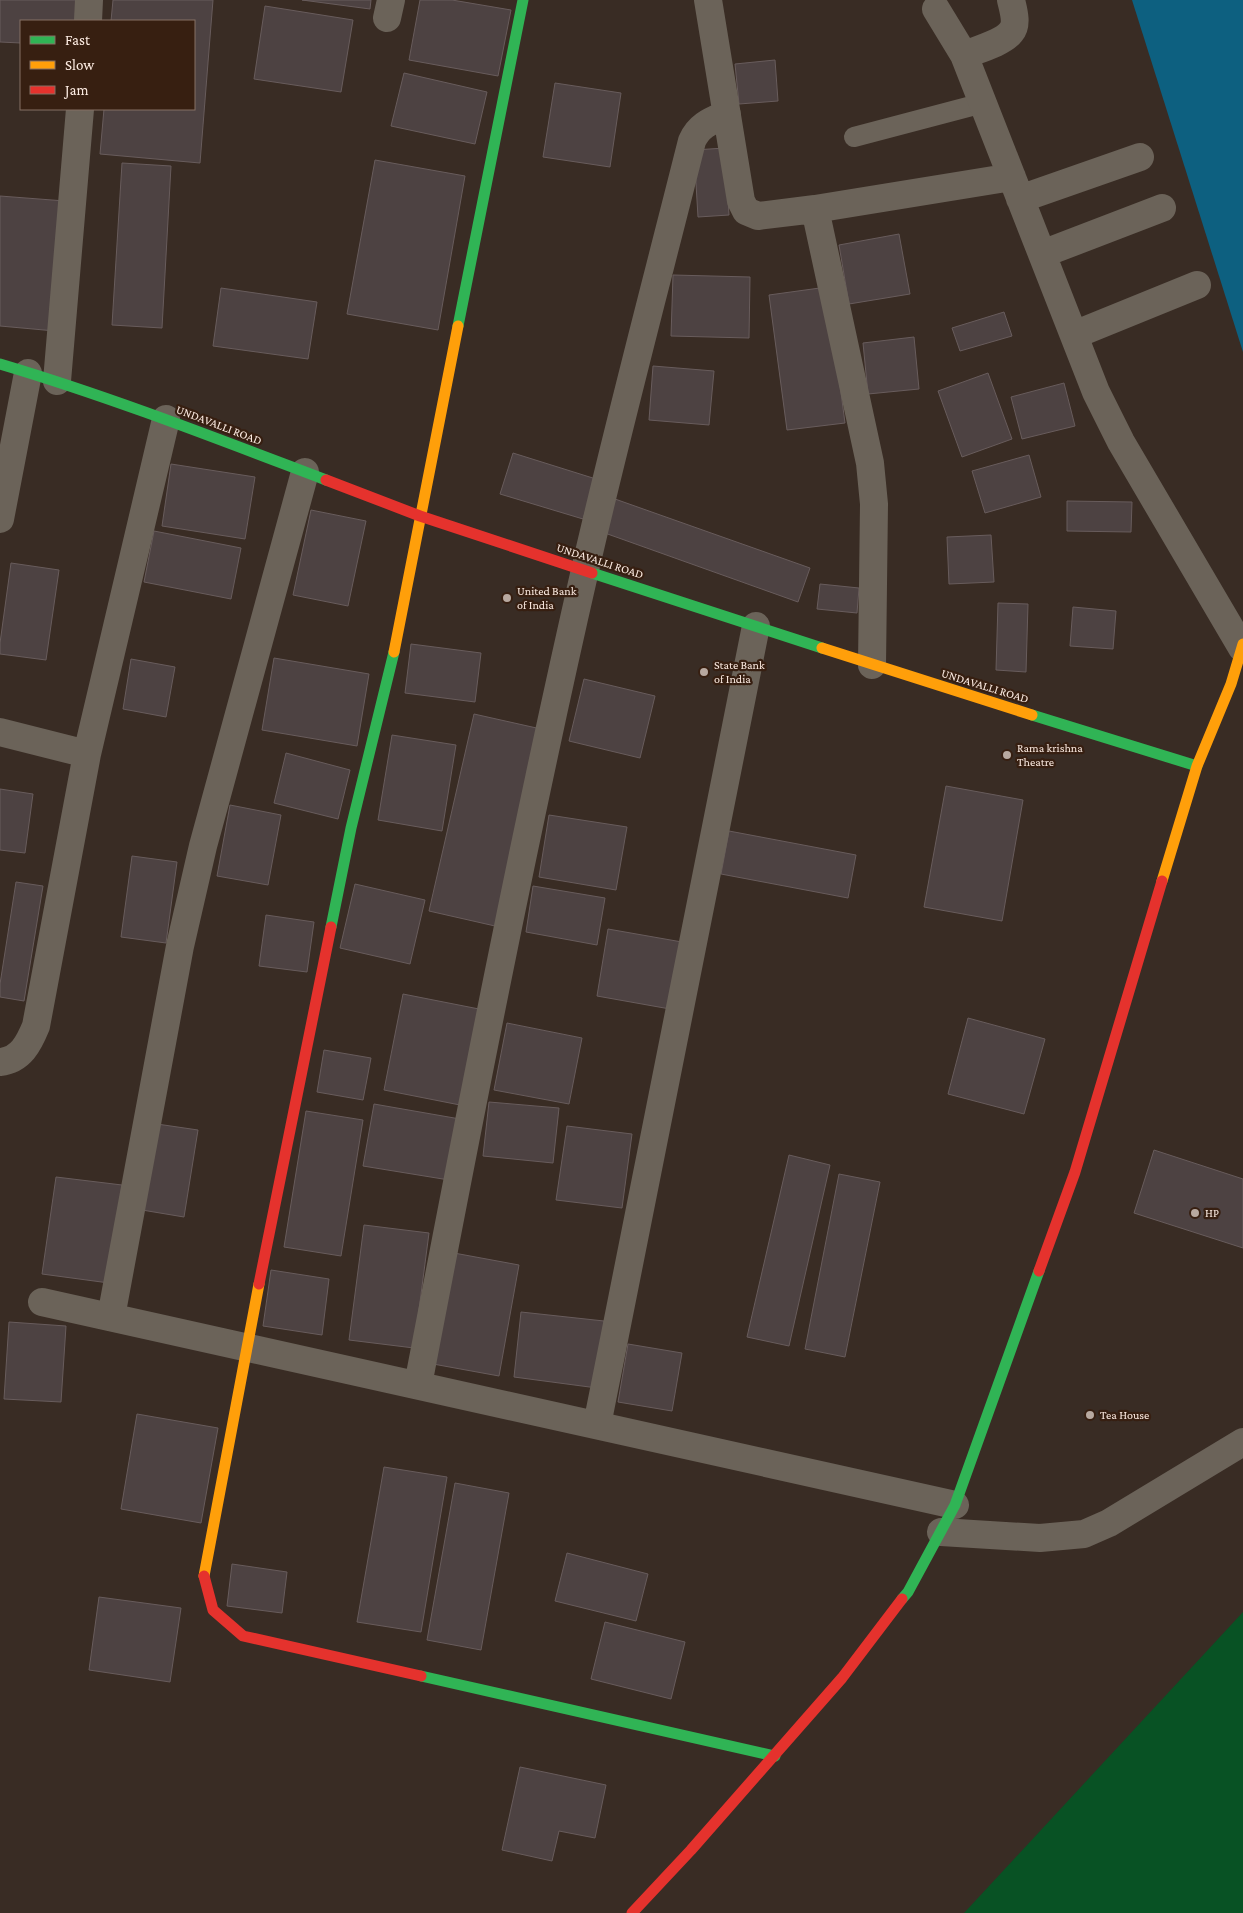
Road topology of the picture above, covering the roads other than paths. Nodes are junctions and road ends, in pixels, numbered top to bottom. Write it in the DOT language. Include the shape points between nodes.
graph roads {
  1 [pos="90,0"];
  2 [pos="523,0"];
  3 [pos="708,0"];
  4 [pos="1011,0"];
  5 [pos="934,5"];
  6 [pos="88,20"];
  7 [pos="964,55"];
  8 [pos="983,103"];
  9 [pos="80,110"];
  10 [pos="727,114"];
  11 [pos="854,137"];
  12 [pos="1140,157"];
  13 [pos="1016,188"];
  14 [pos="1162,208"];
  15 [pos="815,210"];
  16 [pos="1042,254"];
  17 [pos="1197,285"];
  18 [pos="1074,335"];
  19 [pos="0,364"];
  20 [pos="28,373"];
  21 [pos="57,381"];
  22 [pos="166,419"];
  23 [pos="305,472"];
  24 [pos="420,516"];
  25 [pos="0,519"];
  26 [pos="585,571"];
  27 [pos="756,626"];
  28 [pos="1242,646"];
  29 [pos="872,665"];
  30 [pos="0,732"];
  31 [pos="87,754"];
  32 [pos="1197,766"];
  33 [pos="0,1062"];
  34 [pos="42,1302"];
  35 [pos="111,1317"];
  36 [pos="246,1347"];
  37 [pos="418,1385"];
  38 [pos="597,1425"];
  39 [pos="1243,1442"];
  40 [pos="956,1506"];
  41 [pos="940,1532"];
  42 [pos="775,1756"];
  43 [pos="632,1913"];
  1 -- 6 [label="street"];
  2 -- 24 [label="main road"];
  3 -- 10 [label="street"];
  4 -- 7 [label="street" via="1015,21 1012,31 1001,40"];
  5 -- 7 [label="street"];
  7 -- 8 [label="street"];
  8 -- 11 [label="lane"];
  8 -- 13 [label="street"];
  9 -- 21 [label="street"];
  10 -- 15 [label="street" via="741,201 746,210 758,216"];
  10 -- 26 [label="street" via="705,124 696,131 692,141"];
  12 -- 13 [label="street"];
  13 -- 15 [label="street"];
  13 -- 16 [label="street"];
  14 -- 16 [label="street"];
  15 -- 29 [label="street" via="870,463 874,504"];
  16 -- 18 [label="street"];
  17 -- 18 [label="street"];
  18 -- 28 [label="street" via="1096,392 1121,442"];
  19 -- 20 [label="main road, UNDAVALLI ROAD"];
  20 -- 21 [label="main road, UNDAVALLI ROAD"];
  20 -- 25 [label="street"];
  21 -- 22 [label="main road, UNDAVALLI ROAD"];
  22 -- 23 [label="main road, UNDAVALLI ROAD"];
  22 -- 31 [label="street"];
  23 -- 24 [label="main road, UNDAVALLI ROAD"];
  23 -- 35 [label="street" via="203,846 180,946"];
  24 -- 26 [label="main road, UNDAVALLI ROAD"];
  24 -- 36 [label="main road" via="389,677 351,828"];
  26 -- 27 [label="main road, UNDAVALLI ROAD"];
  26 -- 37 [label="street" via="498,967"];
  27 -- 29 [label="main road, UNDAVALLI ROAD"];
  27 -- 38 [label="street"];
  28 -- 32 [label="main road" via="1234,687"];
  29 -- 32 [label="main road, UNDAVALLI ROAD"];
  30 -- 31 [label="street"];
  31 -- 33 [label="street" via="36,1026 27,1047 10,1061"];
  32 -- 40 [label="main road" via="1075,1172"];
  34 -- 35 [label="street"];
  35 -- 36 [label="street"];
  36 -- 37 [label="street"];
  36 -- 42 [label="main road" via="204,1576 213,1610 243,1636"];
  37 -- 38 [label="street"];
  38 -- 40 [label="street"];
  39 -- 41 [label="street" via="1109,1523 1084,1534 1040,1538"];
  40 -- 41 [label="main road"];
  41 -- 42 [label="main road" via="908,1592 842,1678"];
  42 -- 43 [label="main road"];
}
